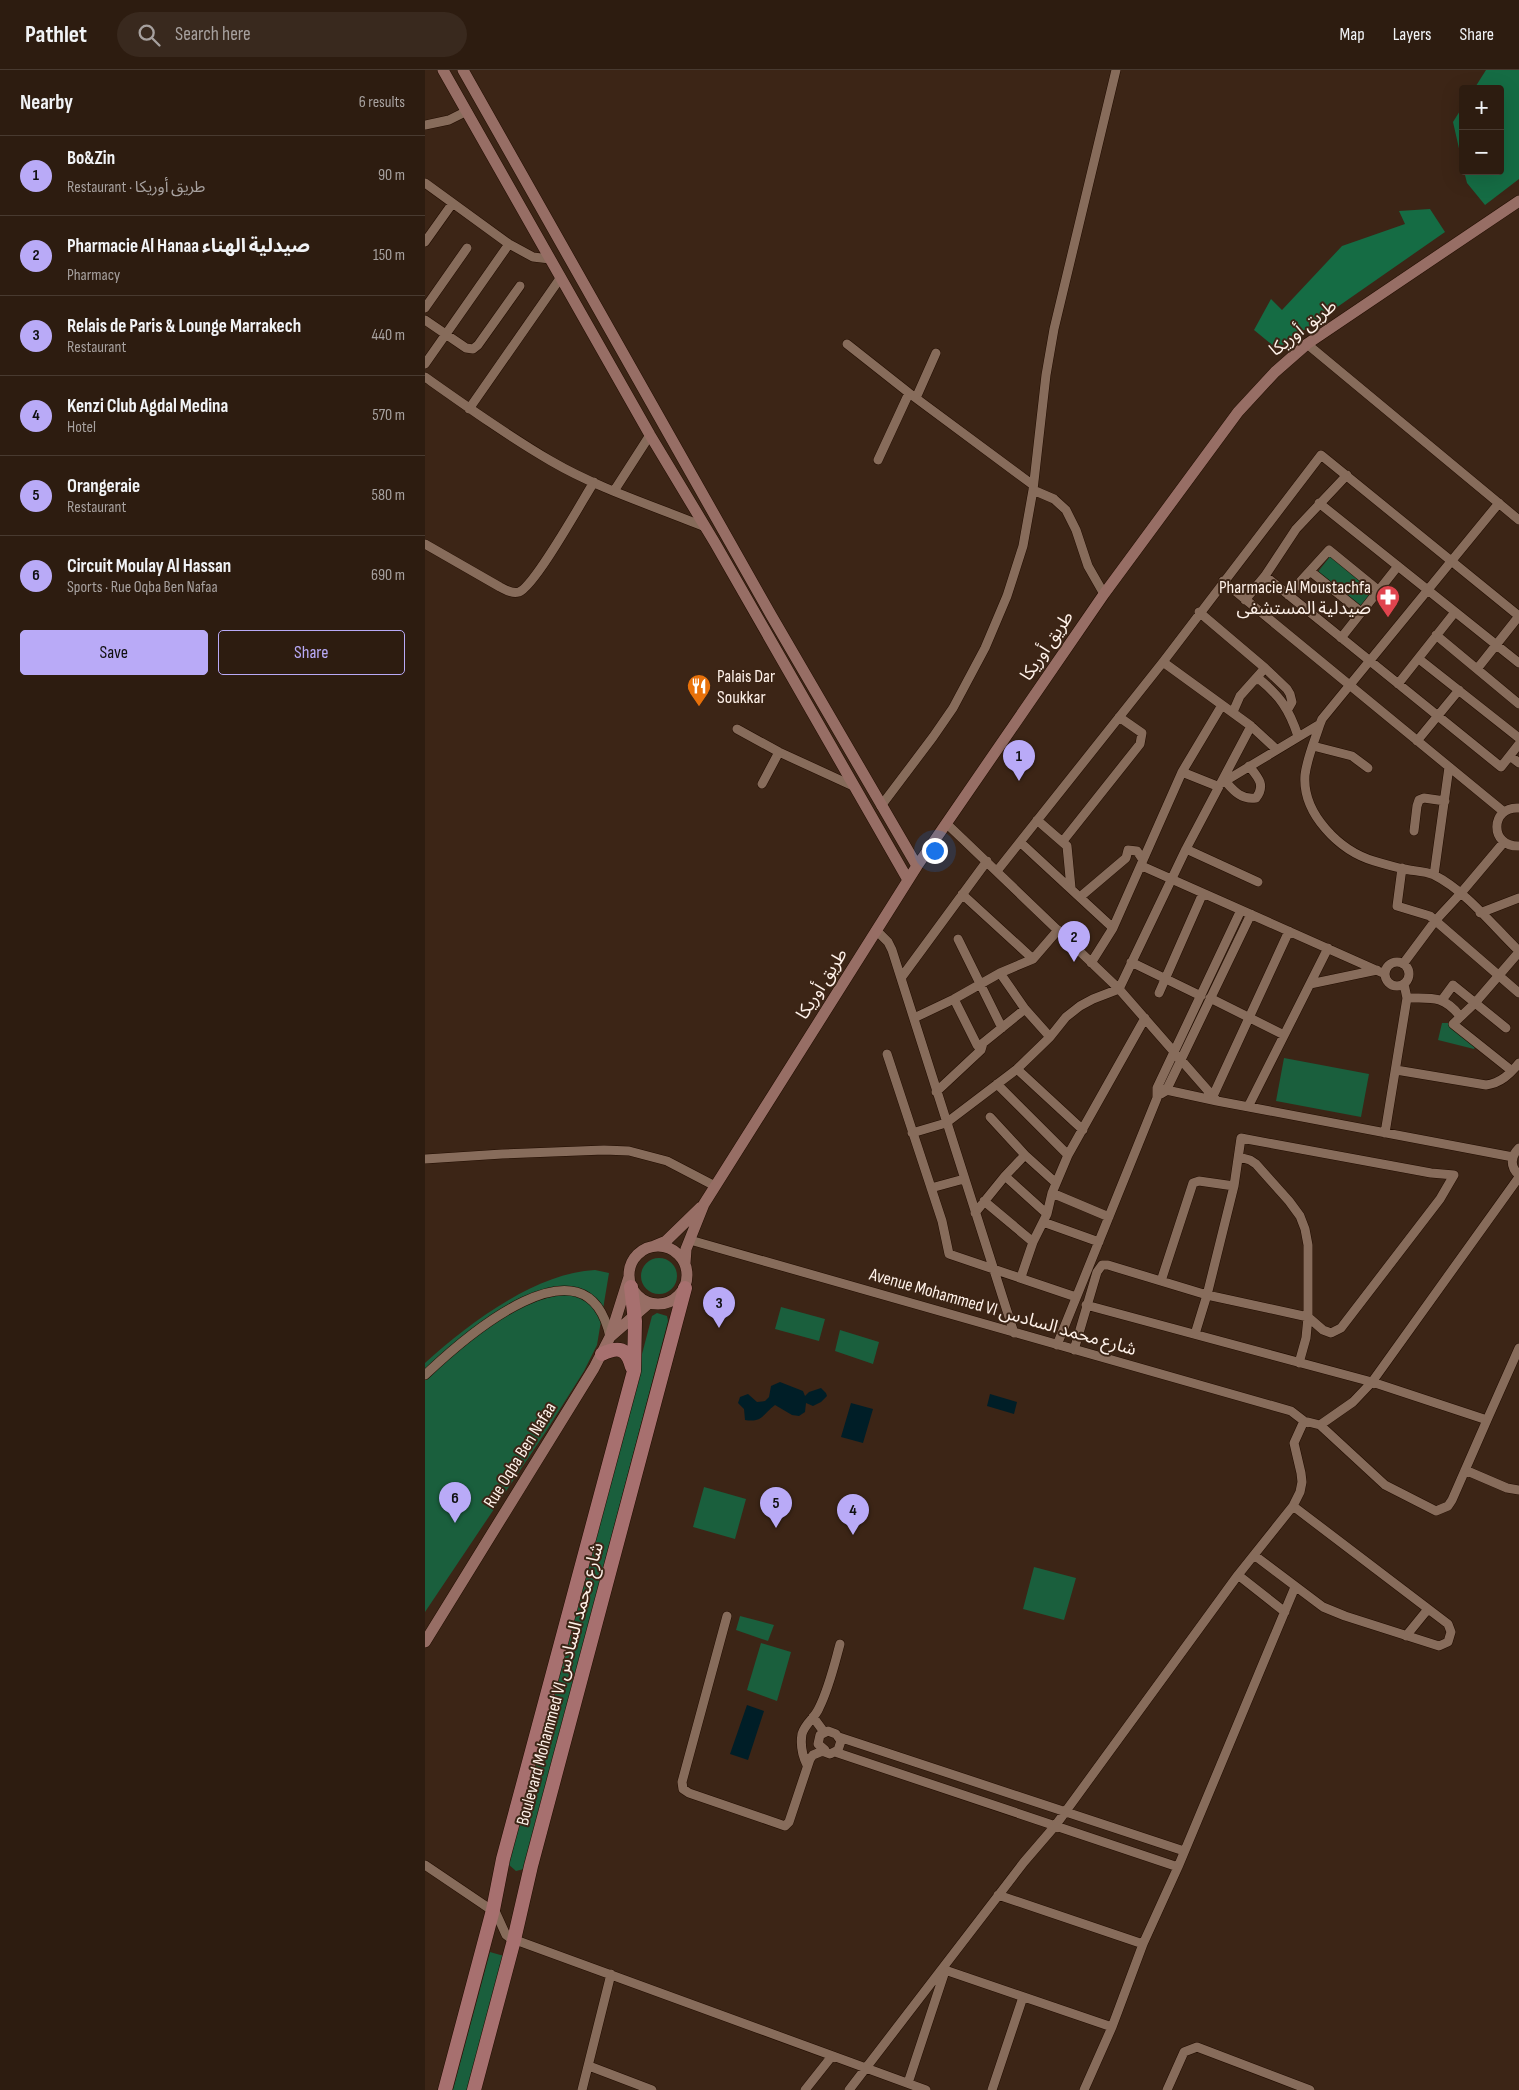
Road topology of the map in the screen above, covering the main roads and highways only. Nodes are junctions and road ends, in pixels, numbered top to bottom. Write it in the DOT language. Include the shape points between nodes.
graph roads {
  1 [pos="630,1282"];
  2 [pos="685,1288"];
  3 [pos="602,1354"];
  4 [pos="634,1371"];
  5 [pos="445,2090"];
  6 [pos="474,2090"];
  1 -- 4 [label="main road, Boulevard Mohammed VI شارع محمد السادس" via="635,1315"];
  2 -- 6 [label="main road, Boulevard Mohammed VI شارع محمد السادس"];
  3 -- 4 [label="main road" via="621,1350 629,1357"];
  4 -- 5 [label="main road, Boulevard Mohammed VI شارع محمد السادس"];
}
